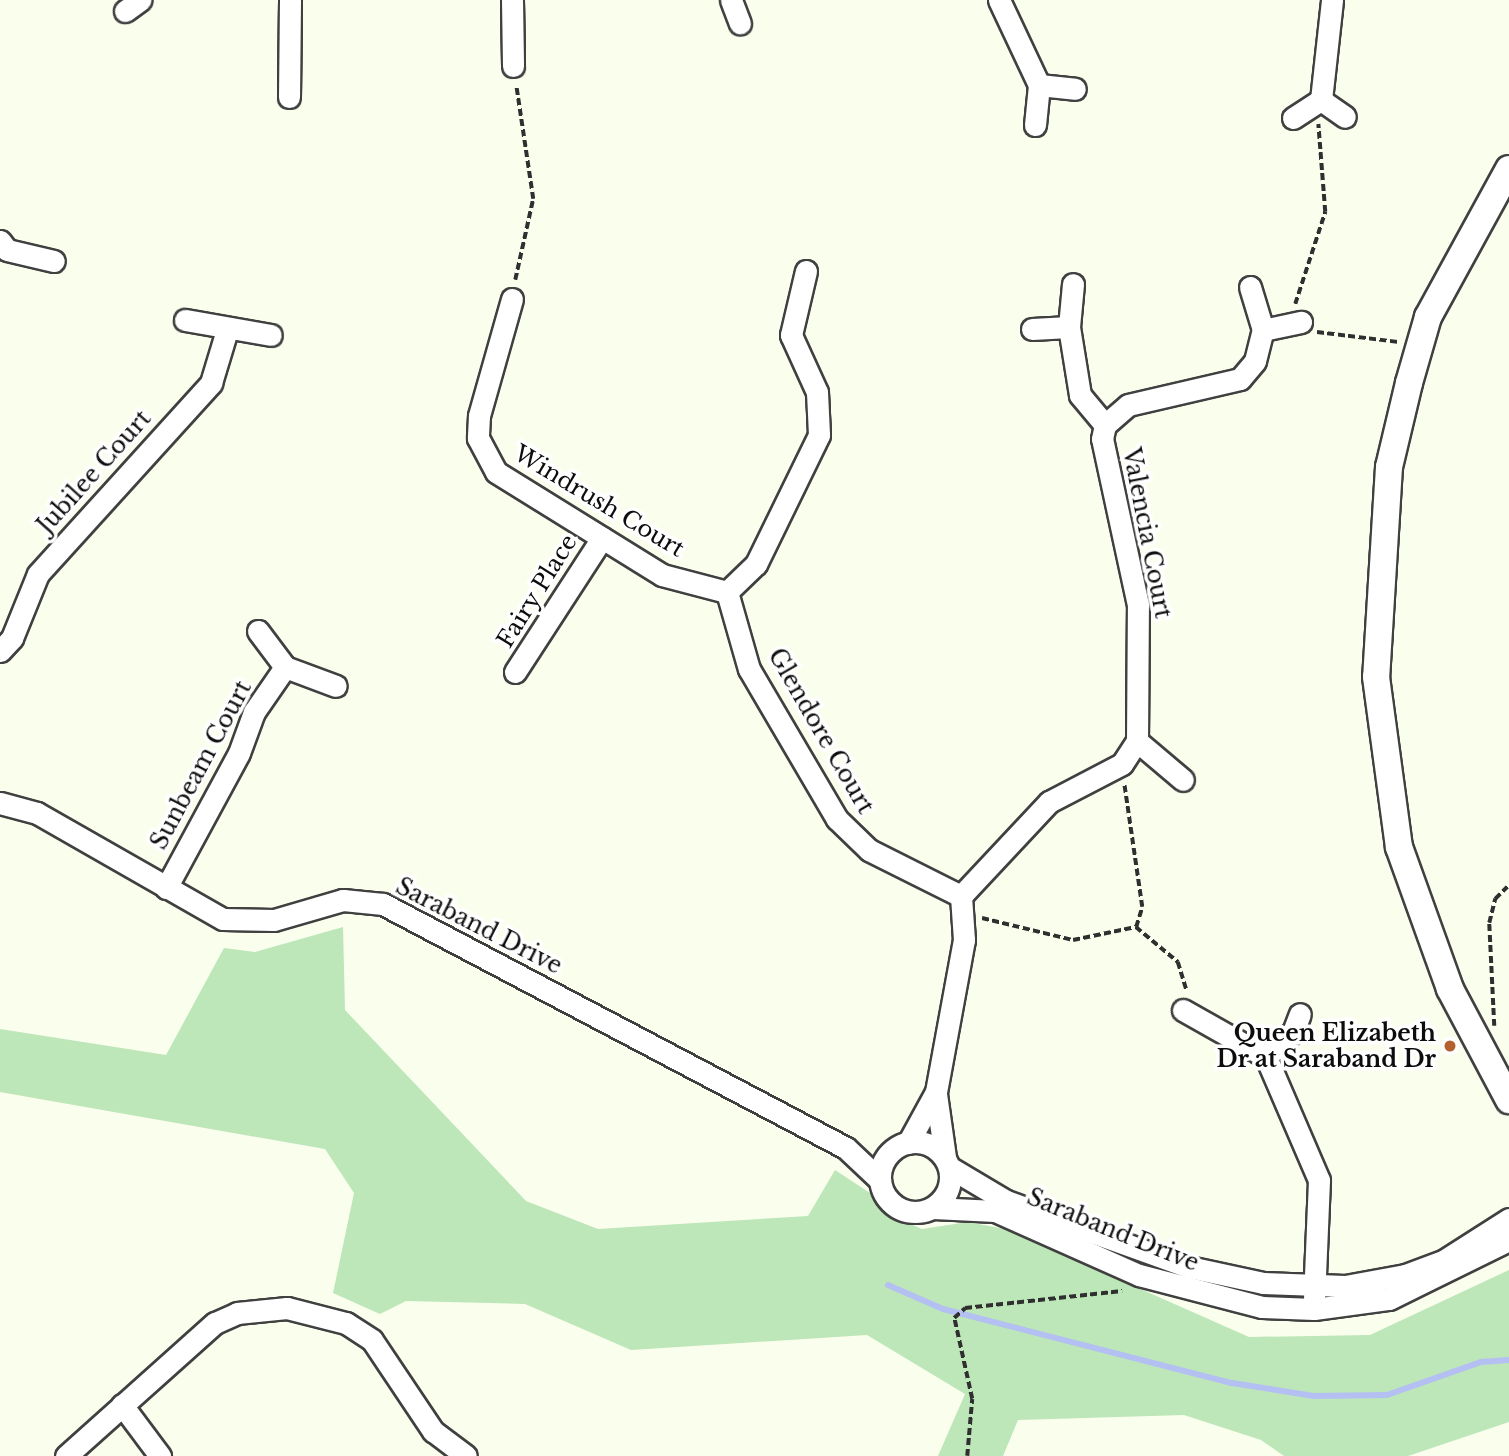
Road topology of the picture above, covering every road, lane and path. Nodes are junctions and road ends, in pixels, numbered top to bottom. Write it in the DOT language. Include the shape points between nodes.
graph roads {
  1 [pos="290,0"];
  2 [pos="512,0"];
  3 [pos="731,0"];
  4 [pos="999,0"];
  5 [pos="1332,0"];
  6 [pos="740,23"];
  7 [pos="513,66"];
  8 [pos="1039,85"];
  9 [pos="1075,89"];
  10 [pos="289,97"];
  11 [pos="1321,100"];
  12 [pos="519,107"];
  13 [pos="1345,117"];
  14 [pos="1293,118"];
  15 [pos="1035,125"];
  16 [pos="1509,169"];
  17 [pos="2,250"];
  18 [pos="54,261"];
  19 [pos="806,271"];
  20 [pos="1073,284"];
  21 [pos="1250,288"];
  22 [pos="512,299"];
  23 [pos="186,320"];
  24 [pos="1295,323"];
  25 [pos="1069,327"];
  26 [pos="1032,329"];
  27 [pos="228,330"];
  28 [pos="1263,330"];
  29 [pos="271,334"];
  30 [pos="1390,340"];
  31 [pos="1105,425"];
  32 [pos="602,538"];
  33 [pos="727,592"];
  34 [pos="258,631"];
  35 [pos="0,651"];
  36 [pos="285,667"];
  37 [pos="515,672"];
  38 [pos="336,686"];
  39 [pos="1138,741"];
  40 [pos="1122,764"];
  41 [pos="1183,780"];
  42 [pos="0,803"];
  43 [pos="1509,885"];
  44 [pos="166,888"];
  45 [pos="962,904"];
  46 [pos="1136,927"];
  47 [pos="1183,1010"];
  48 [pos="1300,1014"];
  49 [pos="1492,1031"];
  50 [pos="1266,1057"];
  51 [pos="936,1092"];
  52 [pos="1509,1100"];
  53 [pos="900,1146"];
  54 [pos="846,1148"];
  55 [pos="947,1162"];
  56 [pos="880,1180"];
  57 [pos="933,1208"];
  58 [pos="1509,1219"];
  59 [pos="1509,1240"];
  60 [pos="1315,1286"];
  61 [pos="1137,1290"];
  62 [pos="1314,1309"];
  63 [pos="122,1405"];
  64 [pos="66,1456"];
  65 [pos="160,1456"];
  66 [pos="466,1456"];
  67 [pos="967,1456"];
  1 -- 10 [label="street"];
  2 -- 7 [label="street"];
  3 -- 6 [label="street"];
  4 -- 8 [label="street"];
  5 -- 11 [label="street"];
  8 -- 9 [label="street"];
  8 -- 15 [label="street"];
  11 -- 13 [label="street"];
  11 -- 14 [label="street"];
  11 -- 24 [label="path" via="1325,212"];
  12 -- 22 [label="path" via="533,199"];
  16 -- 52 [label="street" via="1428,317 1409,383 1389,467 1376,677 1399,847 1450,989"];
  17 -- 18 [label="street"];
  19 -- 33 [label="street" via="791,334 817,392 819,435 756,564"];
  20 -- 25 [label="street, Valencia Court"];
  21 -- 28 [label="street"];
  22 -- 32 [label="street, Windrush Court" via="480,416 484,454 495,472"];
  23 -- 27 [label="street"];
  24 -- 28 [label="street"];
  24 -- 30 [label="path" via="1301,332 1350,331"];
  25 -- 26 [label="street"];
  25 -- 31 [label="street, Valencia Court" via="1080,395"];
  27 -- 29 [label="street"];
  27 -- 35 [label="street, Jubilee Court" via="211,383 38,574 12,638"];
  28 -- 31 [label="street" via="1255,361 1240,379 1128,405"];
  31 -- 39 [label="street, Valencia Court" via="1138,605"];
  32 -- 33 [label="street, Windrush Court" via="662,575"];
  32 -- 37 [label="street, Fairy Place"];
  33 -- 45 [label="street, Glendore Court" via="749,669 837,819 869,850"];
  34 -- 36 [label="street"];
  36 -- 38 [label="street"];
  36 -- 44 [label="street, Sunbeam Court" via="254,712 239,752"];
  39 -- 40 [label="street"];
  39 -- 41 [label="street"];
  40 -- 45 [label="street" via="1049,802"];
  40 -- 46 [label="path" via="1142,907"];
  42 -- 44 [label="street, Saraband Drive" via="37,813"];
  43 -- 49 [label="path" via="1495,899 1489,923"];
  44 -- 54 [label="street, Saraband Drive" via="223,919 249,923 343,900 383,904"];
  45 -- 46 [label="path" via="1073,940"];
  45 -- 51 [label="street" via="964,940"];
  46 -- 47 [label="path" via="1178,962 1188,985"];
  47 -- 50 [label="street"];
  48 -- 50 [label="street" via="1293,1032"];
  50 -- 60 [label="street" via="1319,1180"];
  51 -- 53 [label="street"];
  51 -- 55 [label="street"];
  53 -- 54 [label="street, Saraband Drive"];
  53 -- 55 [label="street" via="929,1144"];
  53 -- 56 [label="street"];
  54 -- 56 [label="street, Saraband Drive"];
  55 -- 57 [label="street" via="948,1190"];
  55 -- 60 [label="street, Saraband Drive" via="1006,1201 1189,1267 1263,1283"];
  56 -- 57 [label="street" via="899,1208"];
  57 -- 62 [label="street, Saraband Drive" via="995,1211 1139,1275 1212,1298"];
  58 -- 60 [label="street, Saraband Drive" via="1418,1270 1345,1286"];
  59 -- 62 [label="street, Saraband Drive" via="1424,1287 1389,1299"];
  60 -- 62 [label="street"];
  61 -- 67 [label="path" via="965,1308 954,1318 972,1399"];
  63 -- 64 [label="street"];
  63 -- 65 [label="street"];
  63 -- 66 [label="street" via="215,1323 263,1308 311,1310 372,1340 433,1431"];
}
